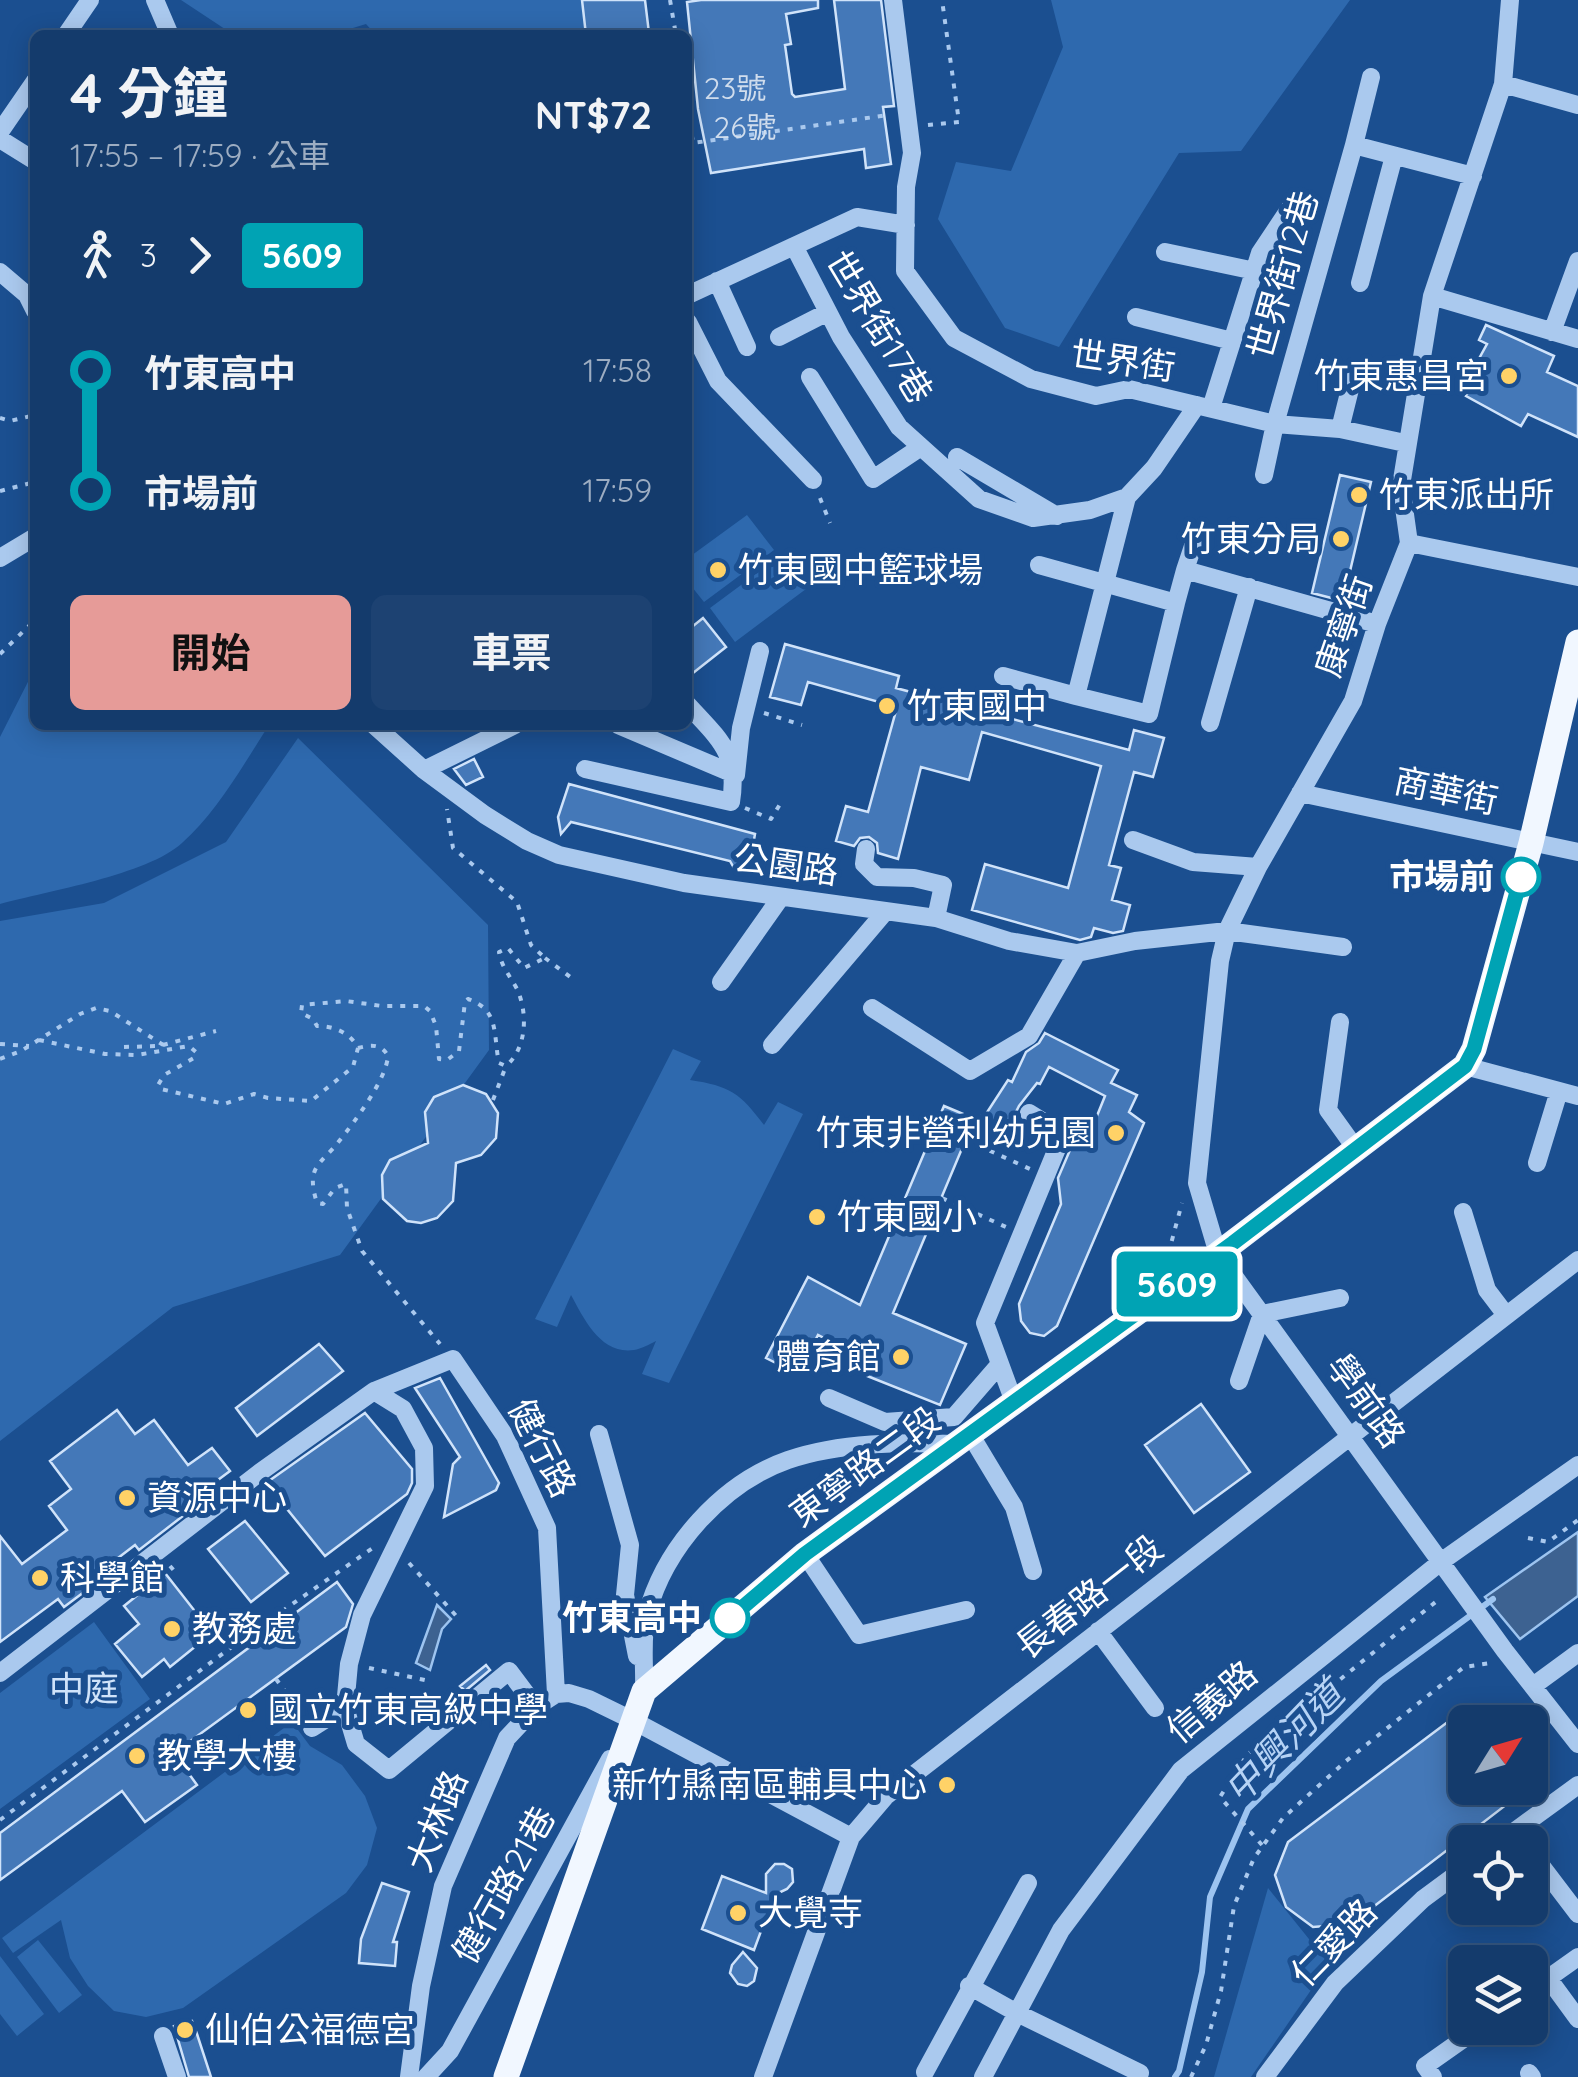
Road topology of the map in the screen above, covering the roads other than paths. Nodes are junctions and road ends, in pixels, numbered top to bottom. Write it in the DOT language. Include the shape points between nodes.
graph roads {
  1 [pos="90,0"];
  2 [pos="155,0"];
  3 [pos="893,0"];
  4 [pos="1510,0"];
  5 [pos="69,30"];
  6 [pos="168,30"];
  7 [pos="1372,77"];
  8 [pos="1503,84"];
  9 [pos="30,89"];
  10 [pos="1578,105"];
  11 [pos="0,136"];
  12 [pos="1354,144"];
  13 [pos="1394,156"];
  14 [pos="30,157"];
  15 [pos="1473,176"];
  16 [pos="1292,205"];
  17 [pos="906,225"];
  18 [pos="794,246"];
  19 [pos="1165,252"];
  20 [pos="1578,261"];
  21 [pos="1255,271"];
  22 [pos="0,272"];
  23 [pos="718,281"];
  24 [pos="1360,283"];
  25 [pos="692,293"];
  26 [pos="1432,296"];
  27 [pos="30,301"];
  28 [pos="828,312"];
  29 [pos="1136,316"];
  30 [pos="692,330"];
  31 [pos="1552,332"];
  32 [pos="780,337"];
  33 [pos="1578,338"];
  34 [pos="1232,341"];
  35 [pos="747,348"];
  36 [pos="1354,373"];
  37 [pos="810,377"];
  38 [pos="1204,406"];
  39 [pos="1276,424"];
  40 [pos="1340,429"];
  41 [pos="1406,443"];
  42 [pos="921,447"];
  43 [pos="957,457"];
  44 [pos="1264,476"];
  45 [pos="813,480"];
  46 [pos="1126,497"];
  47 [pos="1058,516"];
  48 [pos="1196,537"];
  49 [pos="30,540"];
  50 [pos="1410,543"];
  51 [pos="0,558"];
  52 [pos="1039,565"];
  53 [pos="1185,570"];
  54 [pos="1578,577"];
  55 [pos="1106,583"];
  56 [pos="1249,586"];
  57 [pos="1176,603"];
  58 [pos="1377,624"];
  59 [pos="1578,642"];
  60 [pos="760,651"];
  61 [pos="1003,676"];
  62 [pos="1572,694"];
  63 [pos="1076,696"];
  64 [pos="692,709"];
  65 [pos="1210,723"];
  66 [pos="380,730"];
  67 [pos="505,730"];
  68 [pos="630,730"];
  69 [pos="585,769"];
  70 [pos="424,770"];
  71 [pos="736,775"];
  72 [pos="1300,794"];
  73 [pos="1132,840"];
  74 [pos="1530,843"];
  75 [pos="866,850"];
  76 [pos="1578,852"];
  77 [pos="1258,866"];
  78 [pos="780,897"];
  79 [pos="885,912"];
  80 [pos="936,918"];
  81 [pos="1227,931"];
  82 [pos="1343,947"];
  83 [pos="1077,953"];
  84 [pos="721,982"];
  85 [pos="872,1008"];
  86 [pos="1340,1022"];
  87 [pos="772,1045"];
  88 [pos="1465,1066"];
  89 [pos="1559,1091"];
  90 [pos="1578,1096"];
  91 [pos="1030,1112"];
  92 [pos="1356,1149"];
  93 [pos="1537,1164"];
  94 [pos="1463,1212"];
  95 [pos="1218,1254"];
  96 [pos="1578,1260"];
  97 [pos="1340,1298"];
  98 [pos="1262,1314"];
  99 [pos="1506,1315"];
  100 [pos="1000,1364"];
  101 [pos="1239,1381"];
  102 [pos="374,1392"];
  103 [pos="829,1398"];
  104 [pos="1014,1402"];
  105 [pos="599,1434"];
  106 [pos="1351,1434"];
  107 [pos="963,1439"];
  108 [pos="1578,1464"];
  109 [pos="805,1554"];
  110 [pos="1442,1561"];
  111 [pos="1033,1570"];
  112 [pos="966,1610"];
  113 [pos="1098,1631"];
  114 [pos="1578,1653"];
  115 [pos="0,1673"];
  116 [pos="1533,1686"];
  117 [pos="644,1691"];
  118 [pos="556,1694"];
  119 [pos="344,1707"];
  120 [pos="536,1707"];
  121 [pos="1155,1708"];
  122 [pos="632,1720"];
  123 [pos="312,1728"];
  124 [pos="1578,1744"];
  125 [pos="1578,1785"];
  126 [pos="1530,1825"];
  127 [pos="851,1837"];
  128 [pos="1548,1875"];
  129 [pos="1448,1881"];
  130 [pos="1028,1883"];
  131 [pos="1578,1914"];
  132 [pos="1578,1957"];
  133 [pos="1548,1978"];
  134 [pos="970,1986"];
  135 [pos="1017,2013"];
  136 [pos="1578,2018"];
  137 [pos="163,2036"];
  138 [pos="1460,2045"];
  139 [pos="925,2072"];
  140 [pos="1429,2072"];
  141 [pos="1140,2073"];
  142 [pos="177,2077"];
  143 [pos="409,2077"];
  144 [pos="426,2077"];
  145 [pos="506,2077"];
  146 [pos="763,2077"];
  147 [pos="983,2077"];
  148 [pos="1265,2077"];
  1 -- 5 [label="street"];
  2 -- 6 [label="street"];
  3 -- 17 [label="street, 世界街" via="912,153"];
  4 -- 8 [label="street, 康寧街"];
  7 -- 12 [label="street, 世界街12巷"];
  8 -- 10 [label="street"];
  8 -- 15 [label="street, 康寧街"];
  9 -- 11 [label="street"];
  11 -- 14 [label="street"];
  12 -- 13 [label="street"];
  12 -- 39 [label="street, 世界街12巷"];
  13 -- 15 [label="street"];
  13 -- 24 [label="street"];
  15 -- 26 [label="street, 康寧街"];
  16 -- 21 [label="street"];
  17 -- 18 [label="street" via="857,218"];
  17 -- 38 [label="street, 世界街" via="905,271 954,338 1031,379 1096,396 1129,388"];
  18 -- 23 [label="street"];
  18 -- 28 [label="street, 世界街17巷"];
  19 -- 21 [label="street"];
  20 -- 31 [label="street"];
  21 -- 34 [label="street"];
  22 -- 27 [label="street"];
  23 -- 25 [label="street"];
  23 -- 35 [label="street"];
  26 -- 31 [label="street"];
  26 -- 41 [label="street, 康寧街"];
  28 -- 32 [label="street"];
  28 -- 42 [label="street, 世界街17巷" via="899,427"];
  29 -- 34 [label="street"];
  30 -- 45 [label="street" via="718,381"];
  31 -- 33 [label="street"];
  34 -- 38 [label="street"];
  36 -- 40 [label="street"];
  37 -- 42 [label="street" via="873,479"];
  38 -- 39 [label="street, 世界街"];
  38 -- 46 [label="street"];
  39 -- 40 [label="street, 世界街"];
  39 -- 44 [label="street, 世界街12巷"];
  40 -- 41 [label="street, 世界街"];
  41 -- 50 [label="street, 康寧街" via="1401,486"];
  42 -- 47 [label="street, 世界街17巷" via="979,499 1033,518"];
  43 -- 47 [label="street"];
  46 -- 47 [label="street, 世界街17巷"];
  46 -- 55 [label="street"];
  48 -- 53 [label="street"];
  49 -- 51 [label="street"];
  50 -- 54 [label="street"];
  50 -- 58 [label="street, 康寧街"];
  52 -- 55 [label="street"];
  53 -- 56 [label="street"];
  53 -- 57 [label="street"];
  55 -- 57 [label="street"];
  55 -- 63 [label="street"];
  56 -- 58 [label="street"];
  56 -- 65 [label="street"];
  57 -- 63 [label="street" via="1150,714"];
  58 -- 72 [label="street, 康寧街" via="1353,701"];
  59 -- 62 [label="main road"];
  60 -- 71 [label="street"];
  61 -- 63 [label="street"];
  62 -- 74 [label="main road"];
  64 -- 71 [label="street" via="722,742"];
  66 -- 70 [label="street, 公園路"];
  67 -- 70 [label="street"];
  68 -- 71 [label="street"];
  69 -- 71 [label="street" via="731,802"];
  70 -- 78 [label="street, 公園路" via="526,842 559,855"];
  72 -- 74 [label="street, 商華街"];
  72 -- 77 [label="street, 康寧街"];
  73 -- 77 [label="street" via="1194,862"];
  74 -- 76 [label="street, 商華街"];
  74 -- 88 [label="main road"];
  75 -- 80 [label="street" via="864,864 877,878 943,885"];
  77 -- 81 [label="street, 康寧街"];
  78 -- 79 [label="street, 公園路"];
  78 -- 84 [label="street"];
  79 -- 80 [label="street, 公園路"];
  79 -- 87 [label="street"];
  80 -- 83 [label="street, 公園路"];
  81 -- 82 [label="street, 公園路"];
  81 -- 83 [label="street, 公園路"];
  81 -- 95 [label="street, 康寧街" via="1197,1183"];
  83 -- 85 [label="street" via="1029,1036 970,1071"];
  86 -- 92 [label="street" via="1328,1110"];
  88 -- 89 [label="street"];
  88 -- 92 [label="main road, 東寧路二段"];
  89 -- 90 [label="street"];
  89 -- 93 [label="street"];
  91 -- 100 [label="street" via="1063,1134 985,1323"];
  92 -- 95 [label="main road, 東寧路二段"];
  94 -- 99 [label="street" via="1487,1290"];
  95 -- 98 [label="street, 學前路"];
  95 -- 104 [label="main road, 東寧路二段"];
  96 -- 99 [label="street, 長春路一段"];
  97 -- 98 [label="street"];
  98 -- 101 [label="street"];
  98 -- 106 [label="street, 學前路"];
  99 -- 106 [label="street, 長春路一段"];
  100 -- 103 [label="street" via="954,1417 885,1422"];
  100 -- 104 [label="street"];
  102 -- 115 [label="street"];
  102 -- 118 [label="street, 健行路" via="453,1360 506,1436 547,1528"];
  102 -- 119 [label="street" via="403,1409 424,1448 425,1486 362,1615"];
  104 -- 107 [label="main road, 東寧路二段"];
  105 -- 117 [label="street" via="630,1545 625,1595"];
  106 -- 110 [label="street, 學前路"];
  106 -- 113 [label="street, 長春路一段"];
  107 -- 109 [label="main road, 東寧路二段"];
  107 -- 111 [label="street" via="1014,1507"];
  107 -- 117 [label="street" via="894,1442 787,1460 737,1488 692,1527 658,1582 646,1618"];
  108 -- 110 [label="street, 信義路"];
  109 -- 112 [label="street" via="859,1635"];
  109 -- 117 [label="main road, 東寧路二段"];
  110 -- 116 [label="street, 學前路"];
  110 -- 135 [label="street, 信義路" via="1181,1770 1061,1930"];
  113 -- 121 [label="street"];
  113 -- 127 [label="street, 長春路一段" via="886,1796"];
  114 -- 116 [label="street"];
  116 -- 124 [label="street"];
  117 -- 122 [label="main road, 東寧路二段"];
  118 -- 120 [label="street, 大林路"];
  118 -- 122 [label="street" via="589,1699"];
  119 -- 120 [label="street" via="356,1744 389,1770 508,1671"];
  119 -- 123 [label="street"];
  120 -- 143 [label="street, 大林路" via="507,1738 443,1886"];
  122 -- 127 [label="street"];
  122 -- 144 [label="street, 健行路21巷" via="450,2051"];
  122 -- 145 [label="main road, 東寧路二段"];
  125 -- 126 [label="street"];
  127 -- 146 [label="street, 長春路一段"];
  128 -- 131 [label="street"];
  129 -- 148 [label="street, 仁愛路" via="1335,1983"];
  130 -- 134 [label="street"];
  132 -- 133 [label="street"];
  133 -- 136 [label="street"];
  134 -- 135 [label="street"];
  134 -- 139 [label="street"];
  135 -- 141 [label="street"];
  135 -- 147 [label="street, 信義路"];
  137 -- 142 [label="street"];
  138 -- 140 [label="street"];
}
